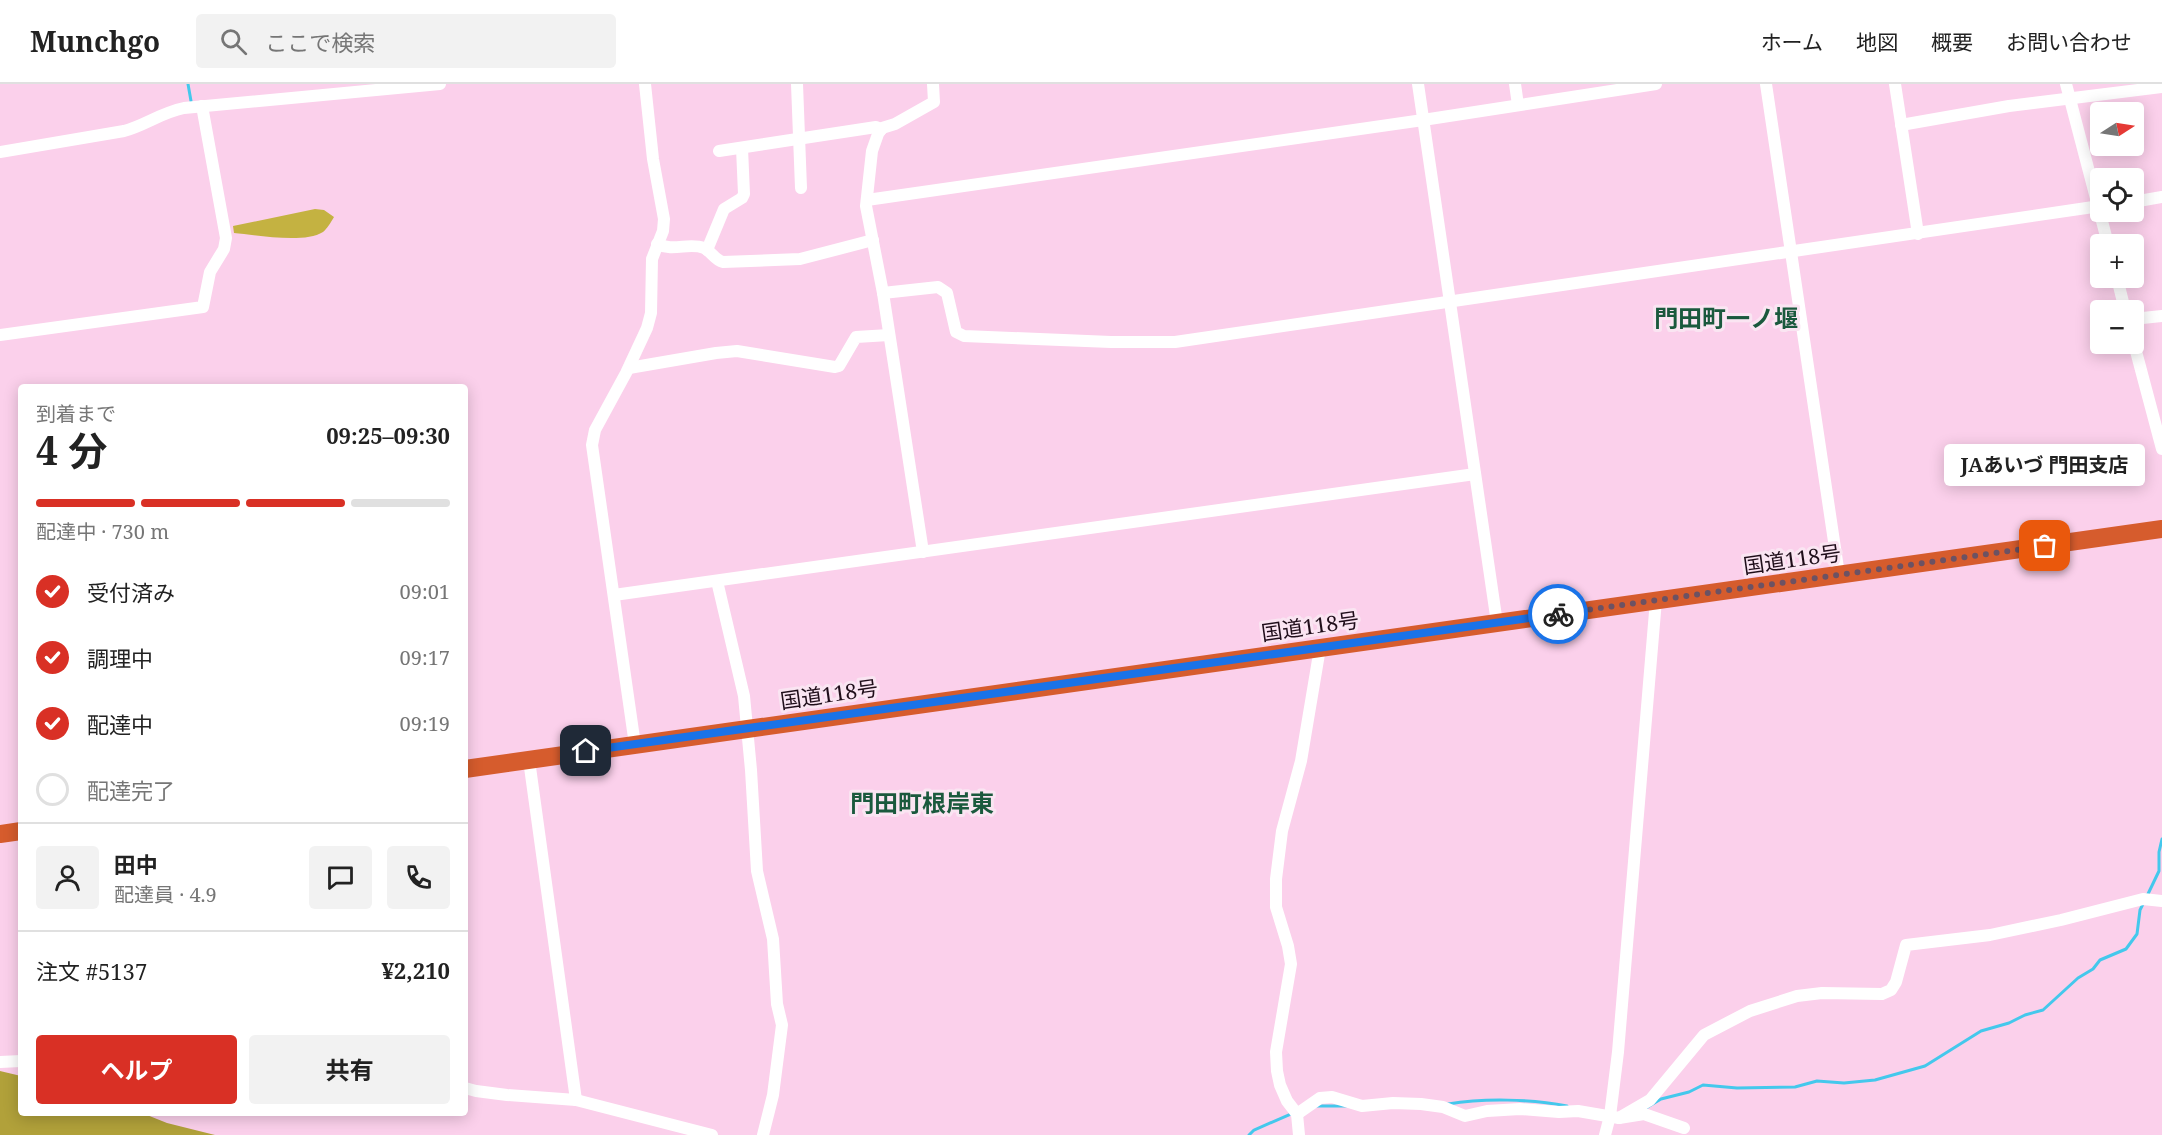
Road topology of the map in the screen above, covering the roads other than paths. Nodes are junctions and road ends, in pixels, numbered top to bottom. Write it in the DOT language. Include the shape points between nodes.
graph roads {
  1 [pos="440,84"];
  2 [pos="645,84"];
  3 [pos="797,84"];
  4 [pos="933,84"];
  5 [pos="1418,84"];
  6 [pos="1515,84"];
  7 [pos="1656,84"];
  8 [pos="1766,84"];
  9 [pos="1895,84"];
  10 [pos="2066,84"];
  11 [pos="2162,87"];
  12 [pos="1594,88"];
  13 [pos="2070,98"];
  14 [pos="1518,105"];
  15 [pos="202,106"];
  16 [pos="1424,120"];
  17 [pos="1901,125"];
  18 [pos="881,130"];
  19 [pos="799,139"];
  20 [pos="742,148"];
  21 [pos="719,151"];
  22 [pos="0,152"];
  23 [pos="2090,172"];
  24 [pos="801,188"];
  25 [pos="2162,197"];
  26 [pos="2144,199"];
  27 [pos="867,200"];
  28 [pos="2090,207"];
  29 [pos="1918,234"];
  30 [pos="873,240"];
  31 [pos="657,244"];
  32 [pos="707,250"];
  33 [pos="1791,252"];
  34 [pos="883,293"];
  35 [pos="1450,302"];
  36 [pos="2162,316"];
  37 [pos="2144,318"];
  38 [pos="0,335"];
  39 [pos="889,335"];
  40 [pos="2137,354"];
  41 [pos="629,368"];
  42 [pos="2162,449"];
  43 [pos="1475,474"];
  44 [pos="2162,529"];
  45 [pos="923,552"];
  46 [pos="1839,575"];
  47 [pos="717,581"];
  48 [pos="614,595"];
  49 [pos="1656,600"];
  50 [pos="1497,623"];
  51 [pos="1320,648"];
  52 [pos="748,728"];
  53 [pos="635,745"];
  54 [pos="529,760"];
  55 [pos="468,769"];
  56 [pos="18,831"];
  57 [pos="0,834"];
  58 [pos="2162,901"];
  59 [pos="18,1061"];
  60 [pos="0,1062"];
  61 [pos="468,1089"];
  62 [pos="576,1100"];
  63 [pos="1297,1114"];
  64 [pos="1615,1117"];
  65 [pos="1684,1128"];
  66 [pos="712,1135"];
  67 [pos="763,1135"];
  68 [pos="1299,1135"];
  69 [pos="1605,1135"];
  1 -- 15 [label="street"];
  2 -- 31 [label="street" via="664,219"];
  3 -- 19 [label="street"];
  4 -- 18 [label="street" via="934,102"];
  5 -- 16 [label="street"];
  6 -- 14 [label="street"];
  7 -- 12 [label="street"];
  8 -- 33 [label="street"];
  9 -- 17 [label="street"];
  10 -- 13 [label="street"];
  11 -- 13 [label="street"];
  12 -- 14 [label="street"];
  13 -- 17 [label="street"];
  13 -- 23 [label="street"];
  14 -- 16 [label="street"];
  15 -- 22 [label="street" via="166,111 124,131"];
  15 -- 38 [label="street" via="226,238 210,272 203,307"];
  16 -- 27 [label="street"];
  16 -- 35 [label="street"];
  17 -- 29 [label="street"];
  18 -- 19 [label="street" via="876,127"];
  18 -- 27 [label="street" via="872,151"];
  19 -- 20 [label="street"];
  19 -- 24 [label="street"];
  20 -- 21 [label="street"];
  20 -- 32 [label="street" via="744,194 724,209"];
  25 -- 26 [label="street"];
  27 -- 30 [label="street"];
  28 -- 29 [label="street"];
  29 -- 33 [label="street"];
  30 -- 32 [label="street" via="782,261 723,262"];
  30 -- 34 [label="street"];
  31 -- 32 [label="street" via="667,249"];
  31 -- 41 [label="street" via="652,259 651,313"];
  33 -- 35 [label="street"];
  33 -- 46 [label="street"];
  34 -- 35 [label="street" via="938,287 944,290 956,332 964,336 1111,342 1175,342"];
  34 -- 39 [label="street"];
  35 -- 43 [label="street"];
  36 -- 37 [label="street"];
  39 -- 41 [label="street" via="856,337 835,367 737,351"];
  39 -- 45 [label="street"];
  40 -- 42 [label="street"];
  41 -- 48 [label="street" via="595,430 592,445"];
  43 -- 45 [label="street"];
  43 -- 50 [label="street"];
  44 -- 46 [label="highway, 国道118号"];
  45 -- 47 [label="street"];
  46 -- 49 [label="highway, 国道118号"];
  47 -- 48 [label="street"];
  47 -- 52 [label="street"];
  48 -- 53 [label="street"];
  49 -- 50 [label="highway, 国道118号"];
  49 -- 64 [label="street"];
  50 -- 51 [label="highway, 国道118号"];
  51 -- 52 [label="highway, 国道118号"];
  51 -- 63 [label="street" via="1301,761 1282,831 1276,879 1276,907 1291,964 1276,1052 1277,1071 1287,1101"];
  52 -- 53 [label="highway, 国道118号"];
  52 -- 67 [label="street" via="757,871 773,939 782,1025 773,1095"];
  53 -- 54 [label="highway, 国道118号"];
  54 -- 55 [label="highway, 国道118号"];
  54 -- 62 [label="street"];
  56 -- 57 [label="highway"];
  58 -- 64 [label="street" via="2143,899 1990,935 1906,945 1891,990 1882,994 1797,996 1750,1011 1704,1035 1650,1100"];
  59 -- 60 [label="street"];
  61 -- 62 [label="street"];
  62 -- 66 [label="street"];
  63 -- 64 [label="street" via="1320,1098 1332,1097 1362,1106 1393,1103 1443,1107 1465,1116 1520,1109"];
  63 -- 68 [label="street"];
  64 -- 65 [label="street" via="1644,1113"];
  64 -- 69 [label="street"];
}
